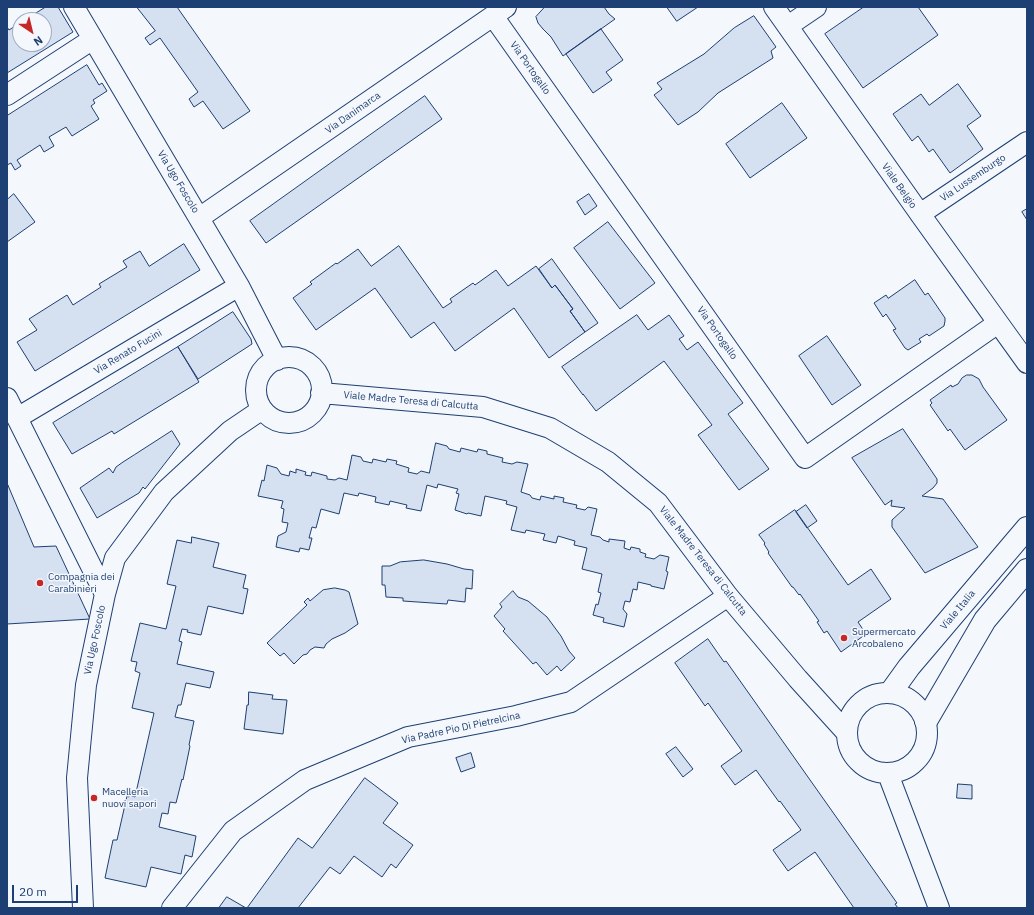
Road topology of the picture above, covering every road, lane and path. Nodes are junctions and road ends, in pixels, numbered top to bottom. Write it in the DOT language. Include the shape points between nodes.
graph roads {
  1 [pos="74,7"];
  2 [pos="774,7"];
  3 [pos="816,7"];
  4 [pos="500,11"];
  5 [pos="788,26"];
  6 [pos="93,39"];
  7 [pos="7,95"];
  8 [pos="1027,142"];
  9 [pos="920,214"];
  10 [pos="199,218"];
  11 [pos="239,286"];
  12 [pos="998,323"];
  13 [pos="277,360"];
  14 [pos="1027,363"];
  15 [pos="321,393"];
  16 [pos="7,398"];
  17 [pos="261,410"];
  18 [pos="16,418"];
  19 [pos="1027,528"];
  20 [pos="1027,570"];
  21 [pos="105,594"];
  22 [pos="728,596"];
  23 [pos="891,692"];
  24 [pos="926,722"];
  25 [pos="846,732"];
  26 [pos="888,774"];
  27 [pos="83,908"];
  28 [pos="172,908"];
  29 [pos="939,908"];
  1 -- 6 [label="street, Via Ugo Foscolo"];
  2 -- 5 [label="street, Viale Belgio"];
  3 -- 5 [label="street"];
  4 -- 10 [label="street, Via Danimarca"];
  4 -- 12 [label="street, Via Portogallo" via="805,458"];
  5 -- 9 [label="street, Viale Belgio"];
  6 -- 7 [label="street"];
  6 -- 10 [label="street, Via Ugo Foscolo"];
  8 -- 9 [label="street, Via Lussemburgo"];
  9 -- 12 [label="street, Viale Belgio"];
  10 -- 11 [label="street, Via Ugo Foscolo"];
  11 -- 13 [label="street, Via Ugo Foscolo"];
  11 -- 18 [label="street, Via Renato Fucini"];
  12 -- 14 [label="street, Viale Belgio"];
  13 -- 15 [label="street" via="286,357 303,360 316,371 322,387"];
  13 -- 17 [label="street" via="269,363 258,376 255,394"];
  15 -- 17 [label="street" via="319,404 308,418 291,424 274,421"];
  15 -- 22 [label="street, Viale Madre Teresa di Calcutta" via="483,407 550,428 608,462 658,503"];
  16 -- 18 [label="street"];
  17 -- 21 [label="street, Via Ugo Foscolo" via="230,431 164,492 115,558"];
  18 -- 21 [label="street"];
  19 -- 23 [label="street, Viale Italia" via="909,667"];
  20 -- 24 [label="street" via="985,620"];
  21 -- 27 [label="street, Via Ugo Foscolo" via="86,685 77,778"];
  22 -- 25 [label="street, Viale Madre Teresa di Calcutta"];
  22 -- 28 [label="street, Via Padre Pio Di Pietrelcina" via="571,702 516,716 408,737 305,780 233,831"];
  23 -- 24 [label="street" via="904,695 915,703"];
  23 -- 25 [label="street" via="876,693 856,706 849,718"];
  24 -- 26 [label="street" via="928,736 924,749 916,761 902,771"];
  25 -- 26 [label="street" via="848,747 856,759 874,772"];
  26 -- 29 [label="street"];
}
